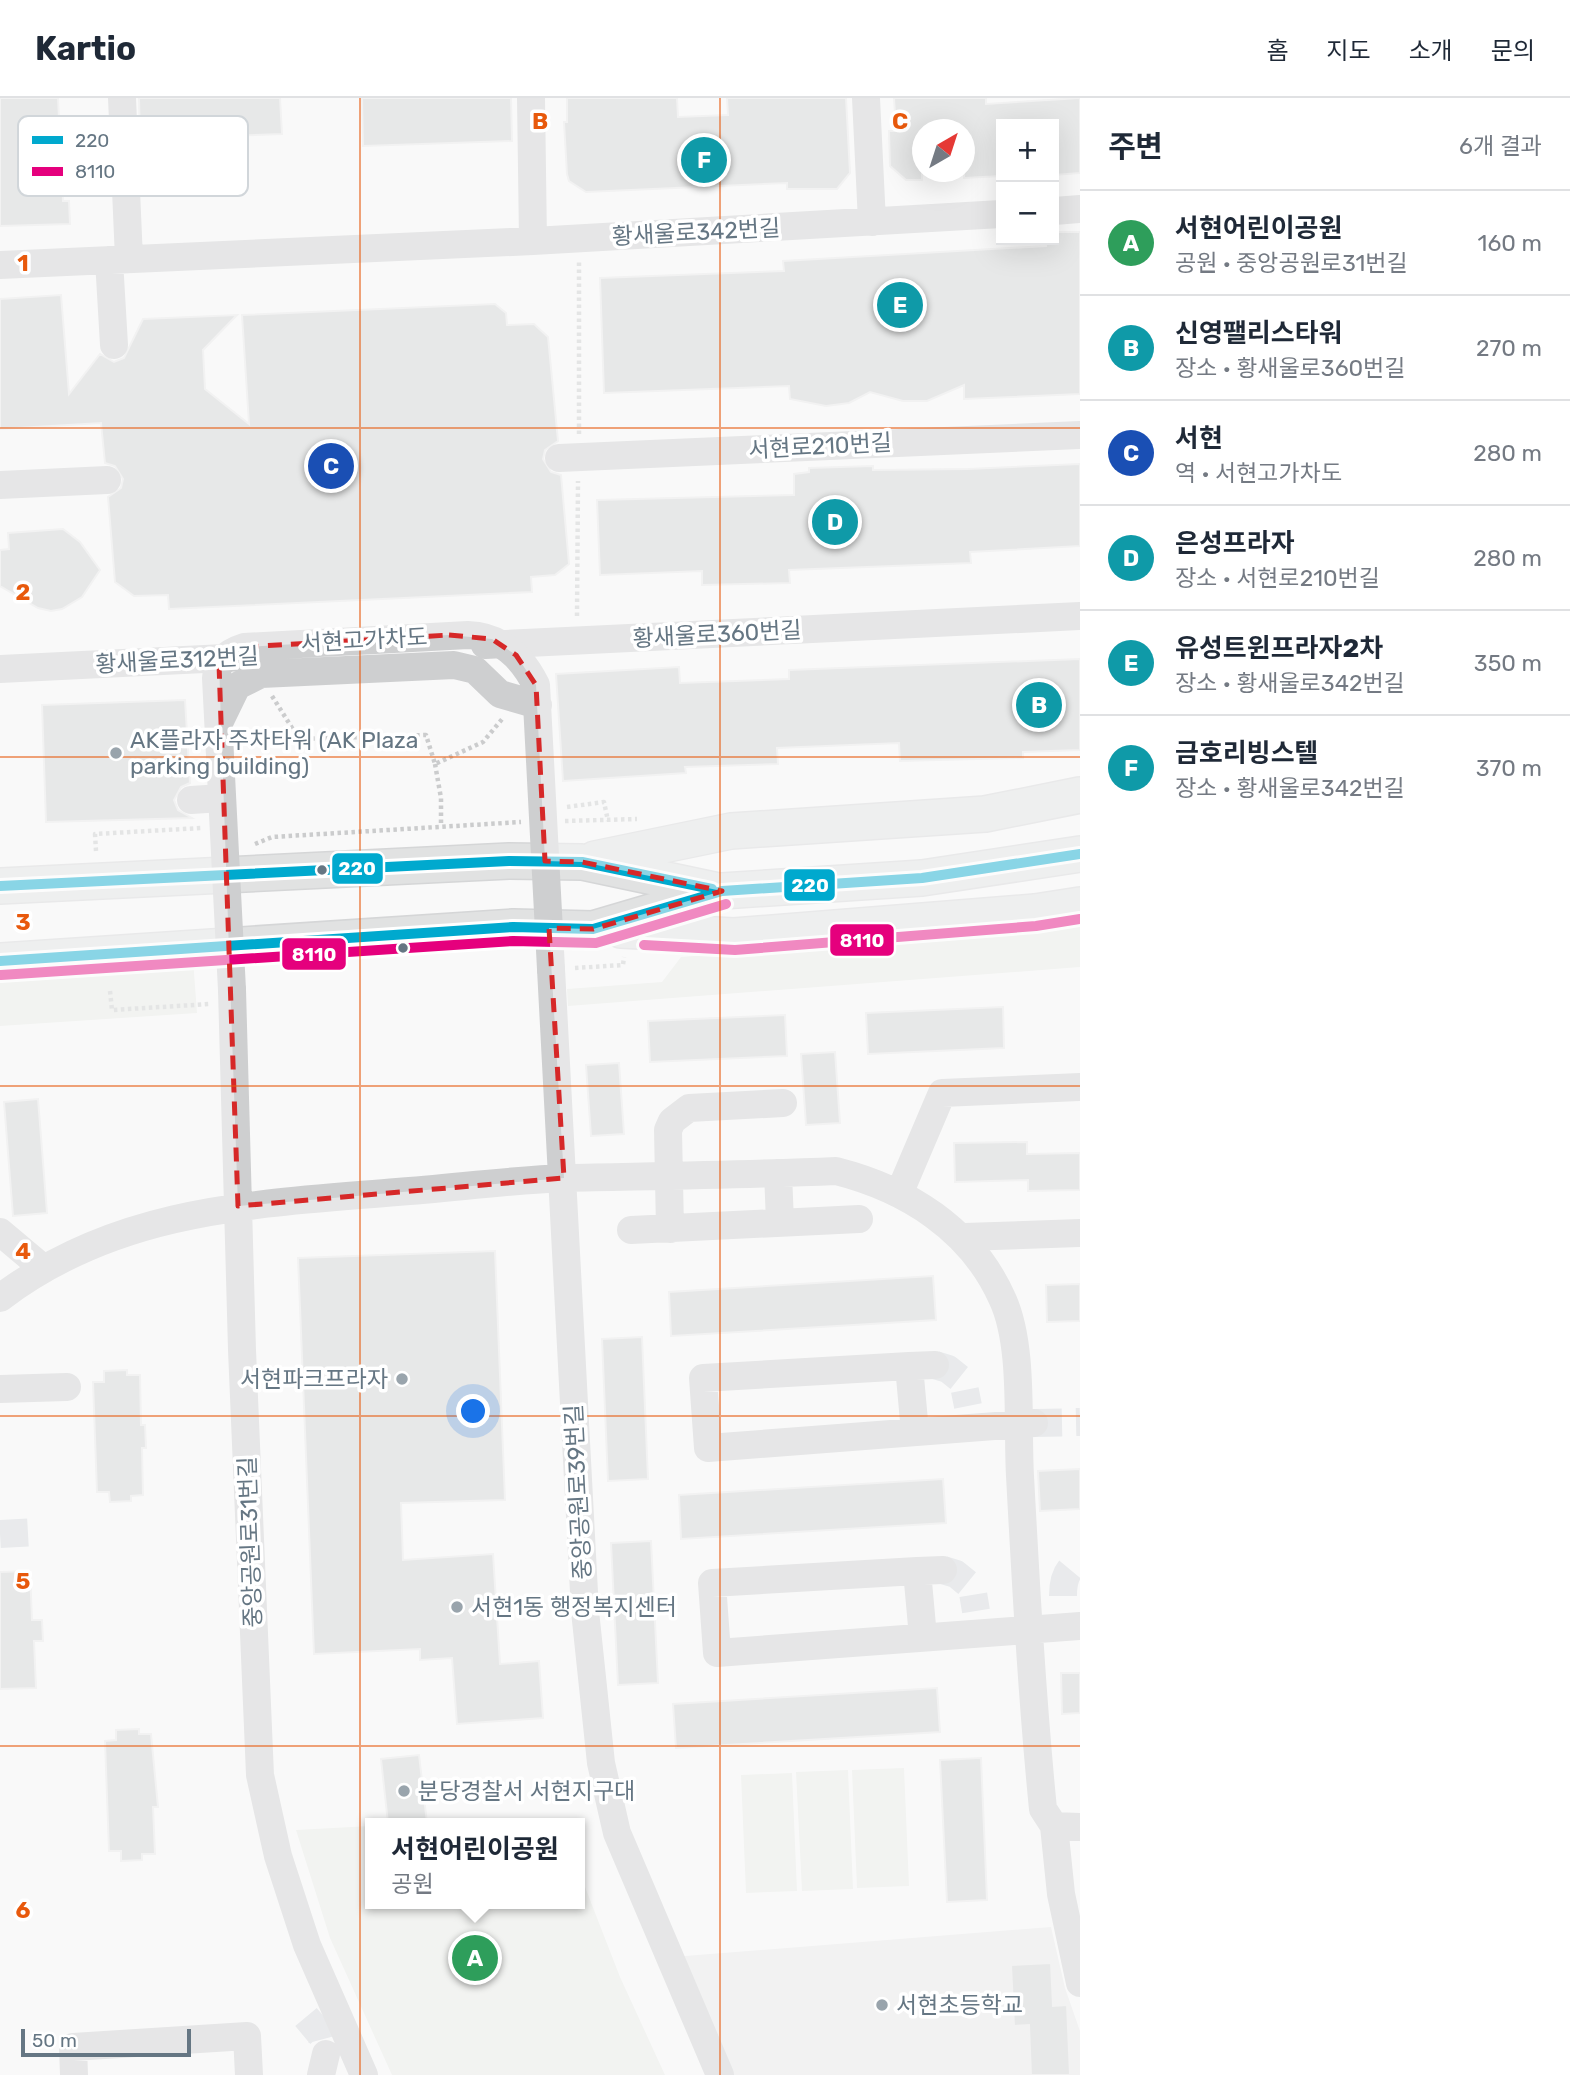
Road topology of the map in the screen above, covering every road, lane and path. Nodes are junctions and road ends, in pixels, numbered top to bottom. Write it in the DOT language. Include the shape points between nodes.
graph roads {
  1 [pos="122,98"];
  2 [pos="531,98"];
  3 [pos="866,98"];
  4 [pos="122,116"];
  5 [pos="120,196"];
  6 [pos="1080,209"];
  7 [pos="1059,211"];
  8 [pos="996,214"];
  9 [pos="872,222"];
  10 [pos="533,241"];
  11 [pos="119,259"];
  12 [pos="0,265"];
  13 [pos="114,345"];
  14 [pos="1080,435"];
  15 [pos="559,458"];
  16 [pos="107,480"];
  17 [pos="0,485"];
  18 [pos="1080,617"];
  19 [pos="354,651"];
  20 [pos="0,669"];
  21 [pos="269,692"];
  22 [pos="538,705"];
  23 [pos="502,707"];
  24 [pos="218,726"];
  25 [pos="435,764"];
  26 [pos="1080,795"];
  27 [pos="222,798"];
  28 [pos="191,800"];
  29 [pos="559,808"];
  30 [pos="608,821"];
  31 [pos="441,825"];
  32 [pos="202,828"];
  33 [pos="96,851"];
  34 [pos="1080,854"];
  35 [pos="582,862"];
  36 [pos="0,886"];
  37 [pos="722,891"];
  38 [pos="1080,905"];
  39 [pos="593,929"];
  40 [pos="0,961"];
  41 [pos="623,965"];
  42 [pos="561,968"];
  43 [pos="110,991"];
  44 [pos="223,997"];
  45 [pos="1080,1087"];
  46 [pos="783,1103"];
  47 [pos="778,1173"];
  48 [pos="670,1177"];
  49 [pos="564,1178"];
  50 [pos="899,1194"];
  51 [pos="238,1206"];
  52 [pos="859,1219"];
  53 [pos="780,1223"];
  54 [pos="670,1228"];
  55 [pos="631,1230"];
  56 [pos="0,1232"];
  57 [pos="1080,1233"];
  58 [pos="964,1237"];
  59 [pos="44,1269"];
  60 [pos="0,1298"];
  61 [pos="67,1387"];
  62 [pos="0,1389"];
  63 [pos="1026,1423"];
  64 [pos="915,1432"];
  65 [pos="1080,1626"];
  66 [pos="1029,1629"];
  67 [pos="923,1637"];
  68 [pos="1067,1826"];
  69 [pos="1078,1971"];
  70 [pos="75,2075"];
  71 [pos="249,2075"];
  72 [pos="364,2075"];
  73 [pos="720,2075"];
  1 -- 4 [label="street"];
  2 -- 10 [label="street"];
  3 -- 9 [label="street"];
  5 -- 11 [label="street"];
  6 -- 7 [label="street"];
  8 -- 9 [label="street, 황새울로342번길"];
  9 -- 10 [label="street, 황새울로342번길"];
  10 -- 11 [label="street, 황새울로342번길"];
  11 -- 12 [label="street, 황새울로342번길"];
  11 -- 13 [label="street"];
  14 -- 15 [label="street, 서현로210번길"];
  16 -- 17 [label="street"];
  18 -- 19 [label="street, 황새울로360번길"];
  19 -- 20 [label="street, 황새울로312번길"];
  21 -- 25 [label="path" via="299,739 426,734"];
  22 -- 24 [label="street, bridge" via="500,694 475,670 454,665 261,674 237,686"];
  22 -- 24 [label="street, 서현고가차도, bridge" via="536,685 527,668 503,645 479,635 299,644 244,648 228,654 216,670"];
  22 -- 42 [label="street, 서현고가차도, bridge"];
  23 -- 25 [label="path" via="503,719 483,742"];
  24 -- 27 [label="street, 서현고가차도, bridge"];
  25 -- 31 [label="path"];
  26 -- 35 [label="main road" via="985,814 731,831"];
  27 -- 28 [label="street"];
  27 -- 44 [label="street, 서현고가차도, bridge"];
  29 -- 30 [label="path" via="604,802"];
  32 -- 33 [label="path" via="96,834"];
  34 -- 37 [label="main road" via="922,878"];
  35 -- 36 [label="main road" via="495,861"];
  35 -- 37 [label="main road"];
  37 -- 39 [label="main road"];
  38 -- 39 [label="main road" via="734,936"];
  39 -- 40 [label="main road" via="513,928"];
  41 -- 42 [label="path"];
  42 -- 49 [label="street, 중앙공원로39번길"];
  43 -- 44 [label="path" via="112,1010"];
  44 -- 51 [label="street, 중앙공원로31번길"];
  45 -- 50 [label="street" via="942,1093"];
  46 -- 48 [label="street" via="689,1108 668,1130"];
  47 -- 48 [label="street"];
  47 -- 50 [label="street" via="836,1171"];
  47 -- 53 [label="street"];
  48 -- 49 [label="street"];
  48 -- 54 [label="street"];
  49 -- 51 [label="street"];
  49 -- 73 [label="street, 중앙공원로39번길" via="583,1585 601,1763 617,1833"];
  50 -- 58 [label="street"];
  51 -- 59 [label="street" via="103,1238"];
  51 -- 72 [label="street, 중앙공원로31번길" via="260,1775 278,1856 307,1945"];
  52 -- 53 [label="street"];
  53 -- 54 [label="street"];
  54 -- 55 [label="street"];
  56 -- 59 [label="street"];
  57 -- 58 [label="street"];
  58 -- 63 [label="street" via="990,1274 1014,1329"];
  59 -- 60 [label="street"];
  61 -- 62 [label="street"];
  63 -- 64 [label="street"];
  63 -- 66 [label="street"];
  64 -- 64 [label="street" via="708,1448 703,1378 922,1366"];
  65 -- 66 [label="street"];
  66 -- 67 [label="street"];
  66 -- 68 [label="street" via="1042,1809"];
  67 -- 67 [label="street" via="717,1653 712,1583 930,1570"];
  68 -- 69 [label="street" via="1061,1894"];
  70 -- 71 [label="street" via="73,2047 247,2036"];
}
